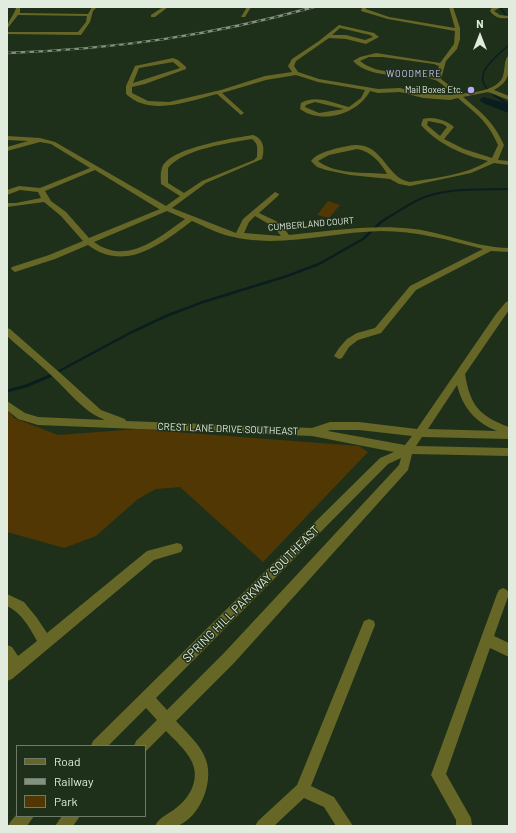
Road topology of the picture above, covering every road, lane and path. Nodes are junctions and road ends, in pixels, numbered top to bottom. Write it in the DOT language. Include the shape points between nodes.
graph roads {
  1 [pos="19,7"];
  2 [pos="95,7"];
  3 [pos="166,7"];
  4 [pos="249,7"];
  5 [pos="364,7"];
  6 [pos="451,7"];
  7 [pos="499,7"];
  8 [pos="17,14"];
  9 [pos="90,15"];
  10 [pos="153,16"];
  11 [pos="243,16"];
  12 [pos="509,17"];
  13 [pos="7,28"];
  14 [pos="457,30"];
  15 [pos="7,33"];
  16 [pos="328,36"];
  17 [pos="509,58"];
  18 [pos="442,65"];
  19 [pos="296,73"];
  20 [pos="438,79"];
  21 [pos="129,86"];
  22 [pos="450,89"];
  23 [pos="368,90"];
  24 [pos="489,90"];
  25 [pos="218,92"];
  26 [pos="475,94"];
  27 [pos="435,98"];
  28 [pos="460,98"];
  29 [pos="509,98"];
  30 [pos="350,109"];
  31 [pos="241,113"];
  32 [pos="7,138"];
  33 [pos="439,138"];
  34 [pos="40,140"];
  35 [pos="500,141"];
  36 [pos="509,143"];
  37 [pos="7,149"];
  38 [pos="493,161"];
  39 [pos="509,163"];
  40 [pos="95,168"];
  41 [pos="392,177"];
  42 [pos="41,190"];
  43 [pos="7,193"];
  44 [pos="274,194"];
  45 [pos="185,196"];
  46 [pos="44,200"];
  47 [pos="7,205"];
  48 [pos="166,209"];
  49 [pos="254,213"];
  50 [pos="190,219"];
  51 [pos="239,235"];
  52 [pos="287,238"];
  53 [pos="89,241"];
  54 [pos="493,249"];
  55 [pos="509,250"];
  56 [pos="509,258"];
  57 [pos="15,269"];
  58 [pos="509,304"];
  59 [pos="7,331"];
  60 [pos="338,356"];
  61 [pos="460,374"];
  62 [pos="7,405"];
  63 [pos="144,426"];
  64 [pos="509,431"];
  65 [pos="312,432"];
  66 [pos="420,433"];
  67 [pos="509,435"];
  68 [pos="408,450"];
  69 [pos="509,452"];
  70 [pos="177,548"];
  71 [pos="503,594"];
  72 [pos="7,600"];
  73 [pos="369,625"];
  74 [pos="487,639"];
  75 [pos="45,643"];
  76 [pos="509,650"];
  77 [pos="7,652"];
  78 [pos="17,665"];
  79 [pos="7,674"];
  80 [pos="147,698"];
  81 [pos="166,721"];
  82 [pos="99,745"];
  83 [pos="142,745"];
  84 [pos="302,790"];
  85 [pos="25,817"];
  86 [pos="71,817"];
  87 [pos="16,826"];
  88 [pos="62,826"];
  89 [pos="163,826"];
  90 [pos="263,826"];
  91 [pos="345,826"];
  92 [pos="464,826"];
  1 -- 8 [label="street"];
  2 -- 9 [label="street"];
  3 -- 10 [label="street"];
  4 -- 11 [label="street"];
  5 -- 14 [label="street" via="362,10 378,16"];
  6 -- 14 [label="street"];
  7 -- 12 [label="street" via="492,11 495,15"];
  8 -- 9 [label="street"];
  8 -- 13 [label="street"];
  9 -- 15 [label="street" via="79,34"];
  14 -- 18 [label="street" via="459,37 456,47"];
  16 -- 16 [label="street" via="368,42 376,36 343,26 336,28"];
  16 -- 19 [label="street" via="294,60 291,66"];
  17 -- 24 [label="street" via="503,80"];
  18 -- 20 [label="street"];
  18 -- 20 [label="street" via="430,61 381,55 364,57 356,62 360,66 400,75"];
  19 -- 23 [label="street"];
  19 -- 25 [label="street" via="265,78"];
  20 -- 22 [label="street"];
  21 -- 21 [label="street" via="181,69 184,66 173,60 140,65 136,68"];
  21 -- 25 [label="street" via="130,95 153,104 181,102"];
  22 -- 26 [label="street"];
  22 -- 27 [label="street" via="440,92"];
  22 -- 28 [label="street"];
  23 -- 27 [label="street" via="400,90"];
  23 -- 30 [label="street" via="363,99"];
  24 -- 26 [label="street"];
  24 -- 29 [label="street"];
  25 -- 31 [label="street"];
  26 -- 28 [label="street"];
  27 -- 28 [label="street"];
  28 -- 35 [label="street" via="486,119"];
  30 -- 30 [label="street" via="315,100 308,101 301,107 309,113 317,114"];
  32 -- 34 [label="street, CUMBERLAND COURT"];
  33 -- 38 [label="street" via="449,145"];
  34 -- 37 [label="street"];
  34 -- 40 [label="street, CUMBERLAND COURT" via="53,143"];
  35 -- 36 [label="street"];
  35 -- 38 [label="street" via="501,145"];
  38 -- 39 [label="street"];
  38 -- 41 [label="street" via="472,172 414,183 402,183"];
  40 -- 42 [label="street"];
  40 -- 48 [label="street, CUMBERLAND COURT"];
  41 -- 41 [label="street" via="333,170 319,166 314,160 328,153 364,148 383,163"];
  42 -- 43 [label="street" via="19,188"];
  42 -- 46 [label="street"];
  44 -- 49 [label="street"];
  45 -- 45 [label="street" via="204,182 235,171 260,158 259,141 253,137 214,142 168,164 165,168 164,184"];
  45 -- 48 [label="street"];
  46 -- 47 [label="street"];
  46 -- 53 [label="street" via="64,215"];
  48 -- 50 [label="street, CUMBERLAND COURT"];
  48 -- 53 [label="street"];
  49 -- 51 [label="street" via="242,226"];
  49 -- 52 [label="street" via="277,225"];
  50 -- 51 [label="street, CUMBERLAND COURT"];
  50 -- 53 [label="street" via="157,242 136,252 107,252"];
  51 -- 52 [label="street, CUMBERLAND COURT"];
  52 -- 54 [label="street, CUMBERLAND COURT" via="381,229 440,235"];
  53 -- 57 [label="street"];
  54 -- 55 [label="street, CUMBERLAND COURT"];
  54 -- 56 [label="street, CUMBERLAND COURT"];
  54 -- 60 [label="street" via="413,288 378,331 364,332 343,347"];
  58 -- 61 [label="street"];
  59 -- 63 [label="street" via="92,409 119,422"];
  61 -- 64 [label="street" via="464,398 473,411 482,420"];
  61 -- 66 [label="street"];
  62 -- 63 [label="street" via="22,416 38,421"];
  63 -- 65 [label="street, CREST LANE DRIVE SOUTHEAST"];
  65 -- 66 [label="street, CREST LANE DRIVE SOUTHEAST" via="330,426 359,426"];
  65 -- 68 [label="street, CREST LANE DRIVE SOUTHEAST"];
  66 -- 67 [label="street, CREST LANE DRIVE SOUTHEAST"];
  66 -- 68 [label="street"];
  68 -- 69 [label="street, CREST LANE DRIVE SOUTHEAST"];
  68 -- 80 [label="street, SPRING HILL PARKWAY SOUTHEAST" via="384,461"];
  68 -- 81 [label="street" via="404,467 229,658"];
  70 -- 75 [label="street" via="151,555"];
  71 -- 74 [label="street"];
  72 -- 75 [label="street" via="20,606"];
  73 -- 84 [label="street"];
  74 -- 76 [label="street"];
  74 -- 92 [label="street" via="438,775 463,818"];
  75 -- 78 [label="street"];
  77 -- 78 [label="street"];
  78 -- 79 [label="street"];
  80 -- 81 [label="street"];
  80 -- 82 [label="street, SPRING HILL PARKWAY SOUTHEAST"];
  81 -- 83 [label="street"];
  81 -- 89 [label="street" via="200,760 203,769 202,781 193,802"];
  84 -- 90 [label="street"];
  84 -- 91 [label="street" via="329,802"];
  85 -- 87 [label="street"];
  86 -- 88 [label="street"];
}
